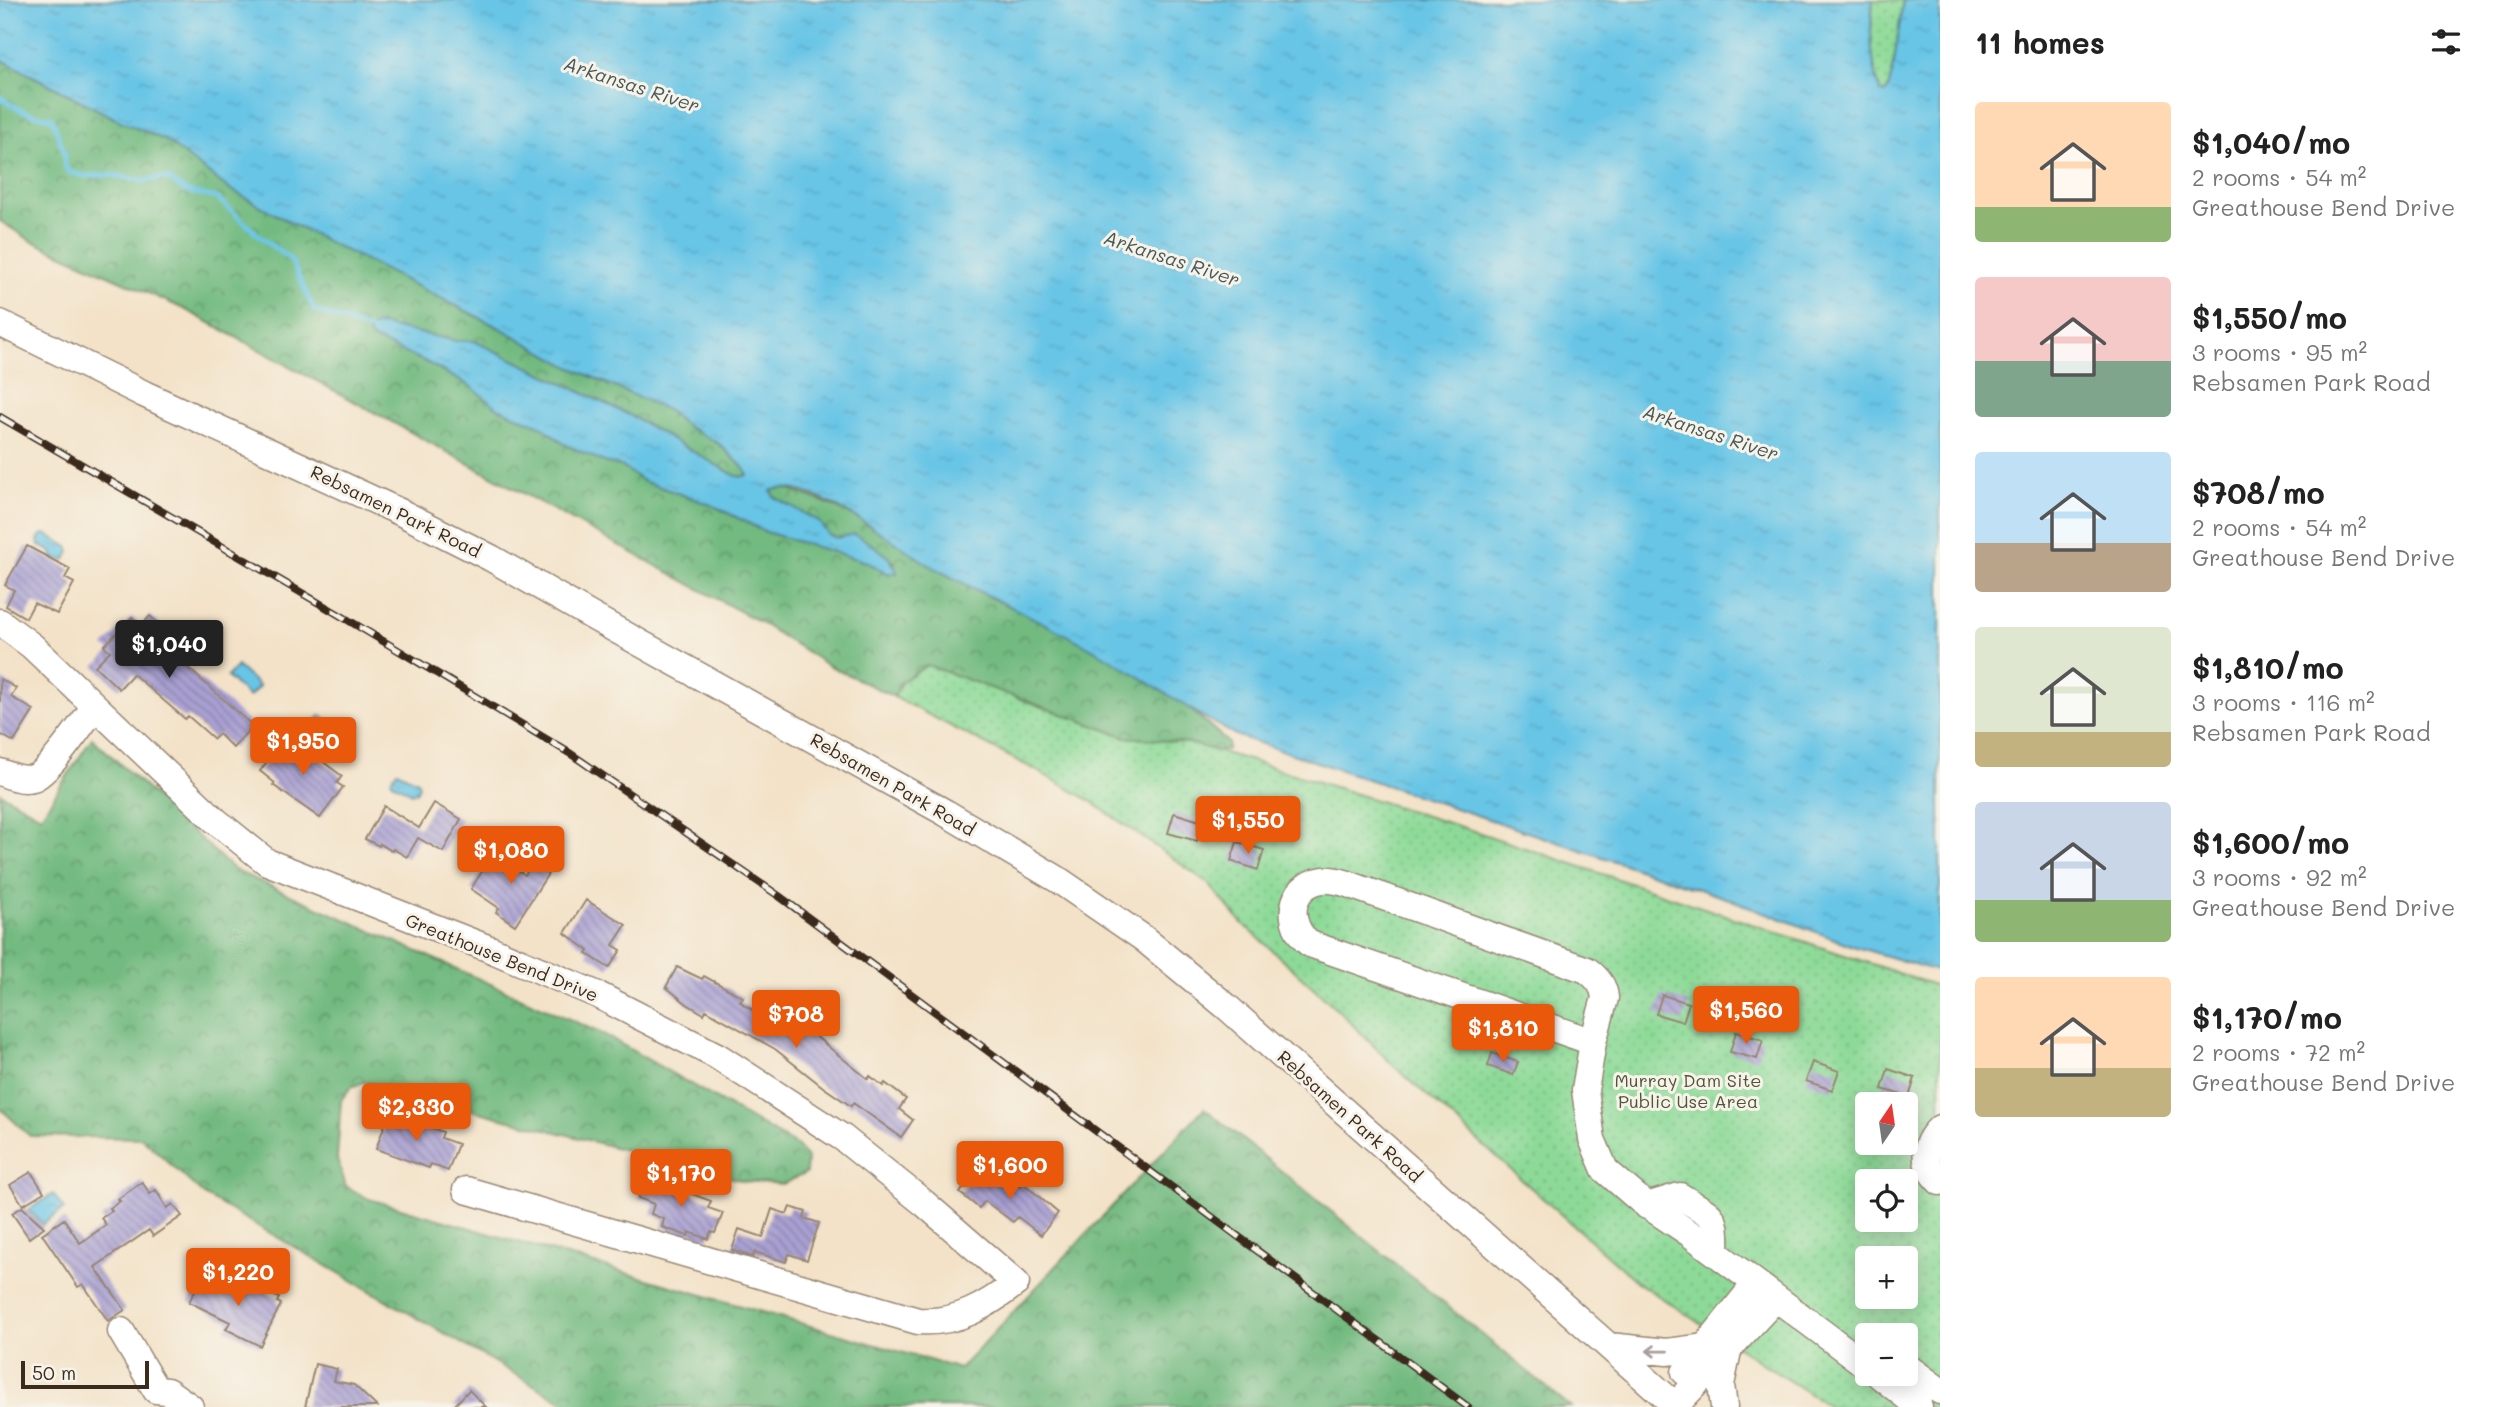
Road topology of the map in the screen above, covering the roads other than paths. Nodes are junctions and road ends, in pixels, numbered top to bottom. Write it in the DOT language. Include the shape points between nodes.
graph roads {
  1 [pos="0,323"];
  2 [pos="0,622"];
  3 [pos="95,706"];
  4 [pos="0,772"];
  5 [pos="1593,1042"];
  6 [pos="1940,1128"];
  7 [pos="1940,1182"];
  8 [pos="466,1189"];
  9 [pos="1766,1291"];
  10 [pos="121,1331"];
  11 [pos="1609,1346"];
  12 [pos="1717,1349"];
  13 [pos="1855,1357"];
  14 [pos="1918,1375"];
  15 [pos="1893,1386"];
  16 [pos="1940,1391"];
  17 [pos="151,1399"];
  18 [pos="1673,1403"];
  19 [pos="190,1407"];
  20 [pos="1724,1407"];
  21 [pos="1919,1407"];
  1 -- 11 [label="street, Rebsamen Park Road" via="491,558 1057,879 1143,938 1227,1007"];
  2 -- 3 [label="street, Greathouse Bend Drive"];
  3 -- 4 [label="street" via="44,772 31,779"];
  3 -- 8 [label="street, Greathouse Bend Drive" via="216,821 267,862 598,995 717,1056 843,1138 1016,1283 949,1321 918,1321"];
  5 -- 5 [label="street" via="1605,998 1600,982 1587,970 1345,883 1316,882 1297,897 1294,921 1310,944"];
  5 -- 9 [label="street" via="1585,1090 1588,1123 1605,1170 1647,1206"];
  6 -- 7 [label="street" via="1928,1142 1926,1158"];
  9 -- 12 [label="street"];
  9 -- 13 [label="street"];
  10 -- 17 [label="street"];
  12 -- 11 [label="street, one-way" via="1667,1352"];
  11 -- 18 [label="street, Rebsamen Park Road"];
  12 -- 18 [label="street"];
  12 -- 20 [label="street"];
  14 -- 16 [label="street"];
  15 -- 21 [label="street"];
  17 -- 19 [label="street" via="167,1391"];
}
